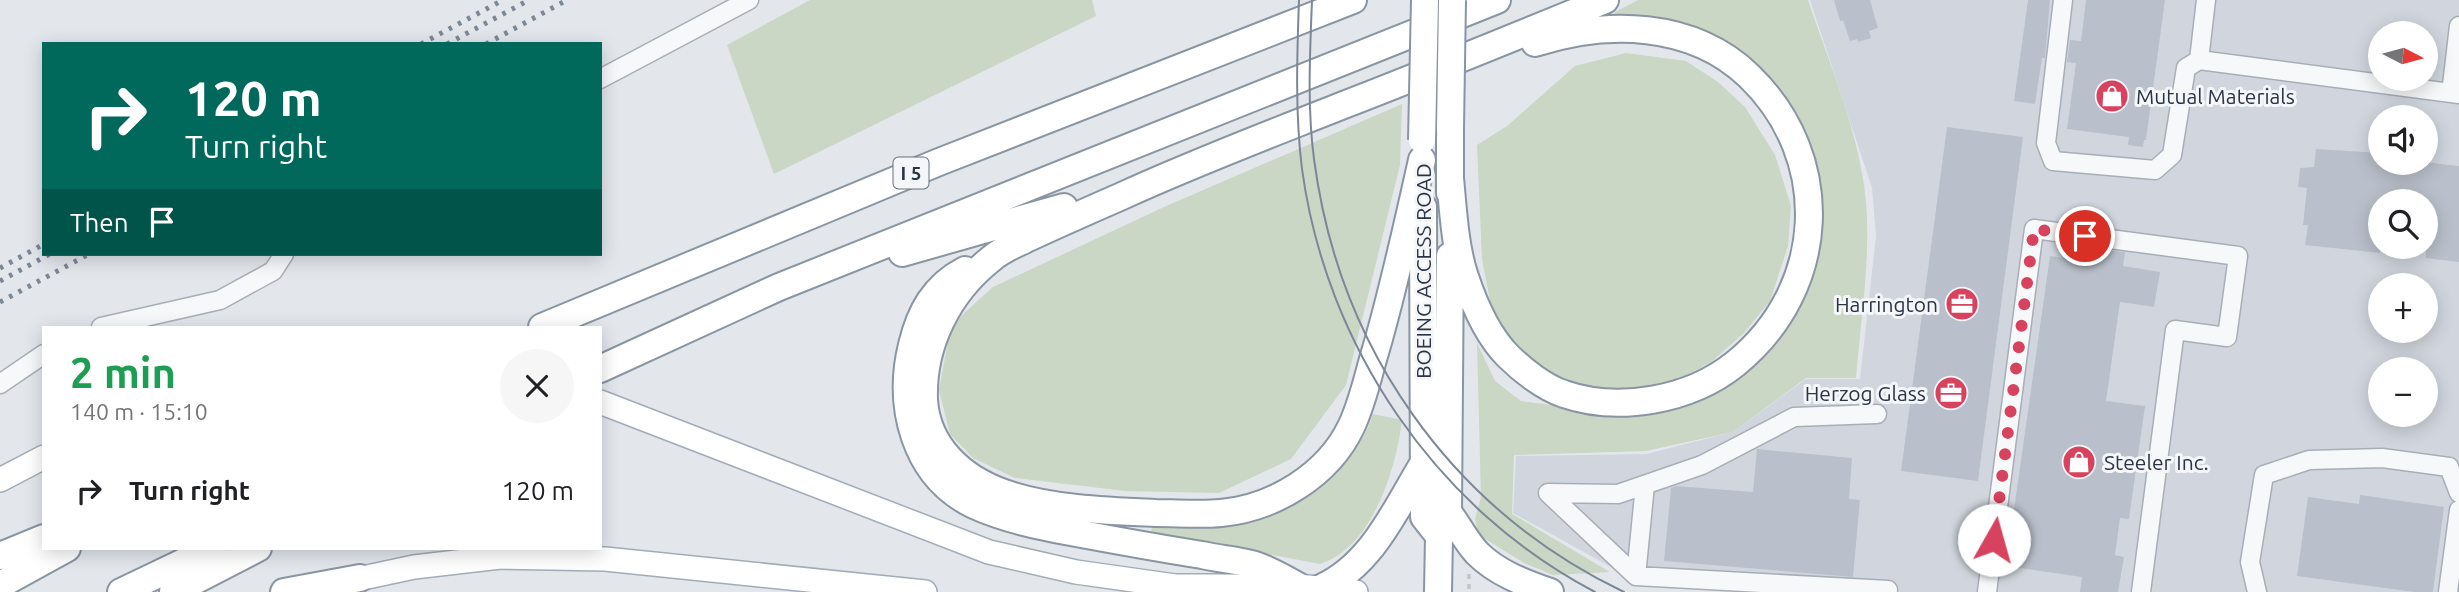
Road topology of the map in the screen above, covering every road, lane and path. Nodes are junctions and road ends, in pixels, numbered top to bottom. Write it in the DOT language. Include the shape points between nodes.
graph roads {
  1 [pos="749,0"];
  2 [pos="1353,0"];
  3 [pos="1425,0"];
  4 [pos="1452,0"];
  5 [pos="1497,0"];
  6 [pos="1605,0"];
  7 [pos="2063,0"];
  8 [pos="2206,0"];
  9 [pos="2459,26"];
  10 [pos="2199,60"];
  11 [pos="602,78"];
  12 [pos="2455,93"];
  13 [pos="1370,95"];
  14 [pos="1422,150"];
  15 [pos="1166,176"];
  16 [pos="1450,178"];
  17 [pos="995,255"];
  18 [pos="283,256"];
  19 [pos="779,287"];
  20 [pos="104,326"];
  21 [pos="544,326"];
  22 [pos="42,355"];
  23 [pos="602,368"];
  24 [pos="0,384"];
  25 [pos="609,405"];
  26 [pos="1877,414"];
  27 [pos="42,458"];
  28 [pos="1424,463"];
  29 [pos="0,480"];
  30 [pos="1645,485"];
  31 [pos="2459,493"];
  32 [pos="2459,510"];
  33 [pos="1444,524"];
  34 [pos="42,539"];
  35 [pos="63,550"];
  36 [pos="209,550"];
  37 [pos="254,550"];
  38 [pos="0,556"];
  39 [pos="1469,569"];
  40 [pos="1636,576"];
  41 [pos="360,578"];
  42 [pos="0,585"];
  43 [pos="1309,587"];
  44 [pos="1469,590"];
  45 [pos="1888,590"];
  46 [pos="121,592"];
  47 [pos="173,592"];
  48 [pos="284,592"];
  49 [pos="308,592"];
  50 [pos="925,592"];
  51 [pos="1356,592"];
  52 [pos="1438,592"];
  53 [pos="1550,592"];
  54 [pos="1987,592"];
  55 [pos="2141,592"];
  56 [pos="2257,592"];
  57 [pos="2448,592"];
  1 -- 11 [label="street"];
  2 -- 21 [label="highway, I 5" via="939,162"];
  3 -- 14 [label="highway, BOEING ACCESS ROAD, bridge"];
  4 -- 16 [label="highway, BOEING ACCESS ROAD, bridge"];
  5 -- 19 [label="highway"];
  6 -- 13 [label="highway"];
  7 -- 10 [label="street" via="2046,143 2053,161 2155,170 2172,155 2186,68"];
  8 -- 10 [label="street"];
  9 -- 12 [label="street"];
  10 -- 12 [label="street"];
  13 -- 15 [label="highway"];
  13 -- 16 [label="highway" via="1552,38 1629,28 1689,39 1738,65 1779,110 1794,137 1808,186 1809,234 1793,290 1780,314 1734,365 1690,389 1659,399 1590,399 1547,386 1495,340 1463,274"];
  14 -- 17 [label="highway" via="1392,295 1350,428 1328,461 1309,477 1246,509 1191,514 1134,512 1022,499 983,485 950,461 935,441 925,413 926,363 944,312 969,278"];
  14 -- 28 [label="highway, BOEING ACCESS ROAD"];
  15 -- 17 [label="highway"];
  15 -- 19 [label="highway"];
  16 -- 33 [label="highway, BOEING ACCESS ROAD"];
  17 -- 43 [label="highway" via="953,276 928,301 909,355 907,410 913,437 941,482 976,506 1013,519 1253,565"];
  18 -- 20 [label="street" via="274,271 220,300"];
  19 -- 23 [label="highway"];
  22 -- 24 [label="street"];
  25 -- 43 [label="main road" via="989,552 1076,572 1175,586"];
  26 -- 30 [label="street" via="1794,417 1702,465"];
  27 -- 29 [label="main road"];
  28 -- 33 [label="highway, BOEING ACCESS ROAD" via="1424,517"];
  28 -- 43 [label="highway" via="1376,542 1344,575"];
  30 -- 40 [label="street"];
  30 -- 40 [label="street" via="1618,494 1548,493"];
  31 -- 56 [label="street" via="2449,467 2382,458 2309,460 2264,475 2250,562"];
  32 -- 57 [label="street"];
  33 -- 52 [label="highway, BOEING ACCESS ROAD"];
  33 -- 53 [label="highway" via="1495,567"];
  34 -- 38 [label="highway"];
  35 -- 42 [label="highway"];
  36 -- 46 [label="highway"];
  37 -- 47 [label="highway"];
  39 -- 44 [label="path"];
  40 -- 45 [label="street"];
  41 -- 48 [label="highway"];
  41 -- 49 [label="main road"];
  41 -- 50 [label="main road" via="500,557 605,559"];
  43 -- 51 [label="main road"];
  54 -- 55 [label="street" via="2034,229 2238,256 2227,337 2175,330"];
}
